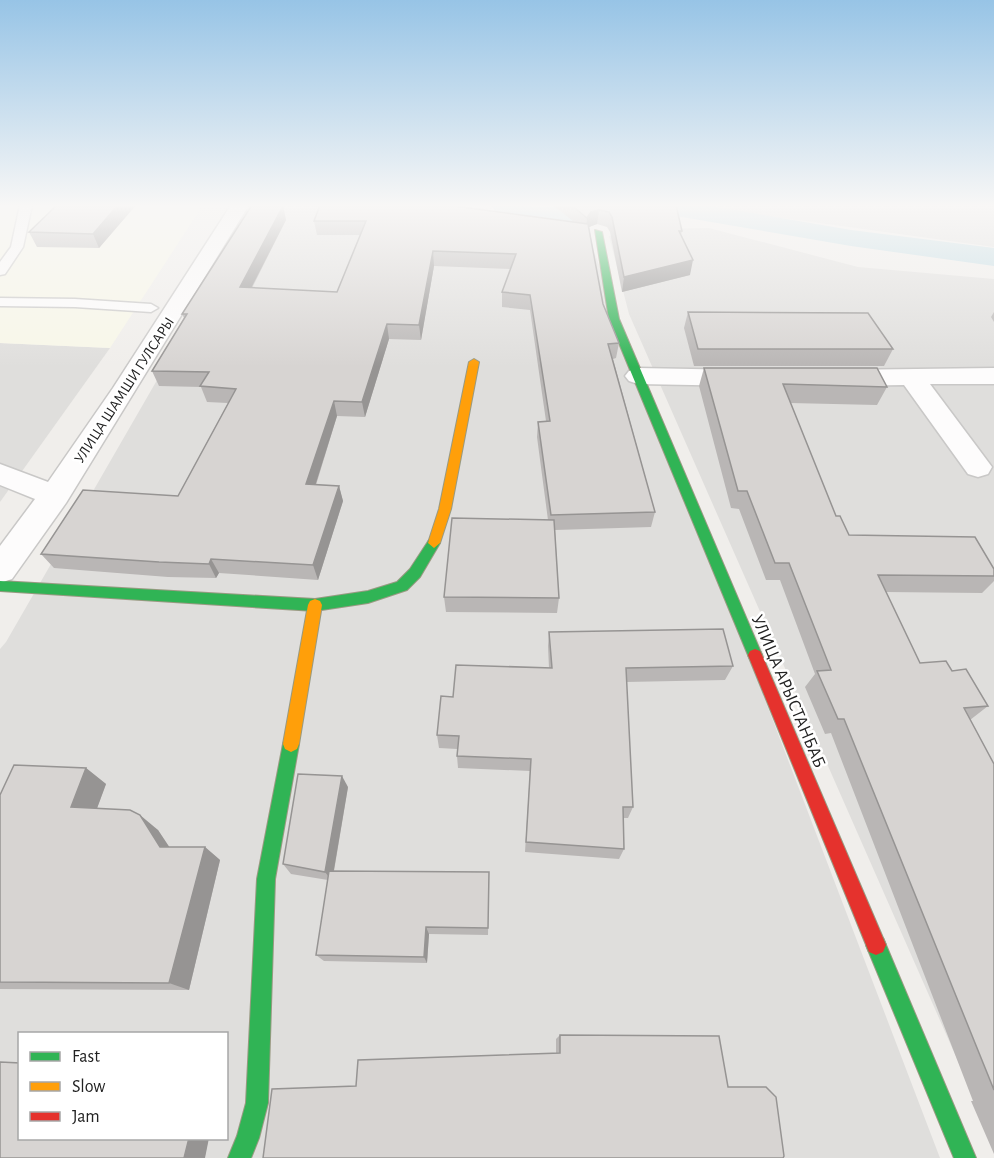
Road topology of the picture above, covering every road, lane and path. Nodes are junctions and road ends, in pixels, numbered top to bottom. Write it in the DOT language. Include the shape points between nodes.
graph roads {
  1 [pos="13,259"];
  2 [pos="200,259"];
  3 [pos="603,259"];
  4 [pos="6,277"];
  5 [pos="0,302"];
  6 [pos="27,302"];
  7 [pos="163,309"];
  8 [pos="474,362"];
  9 [pos="638,376"];
  10 [pos="994,376"];
  11 [pos="770,378"];
  12 [pos="817,378"];
  13 [pos="912,378"];
  14 [pos="978,466"];
  15 [pos="0,474"];
  16 [pos="55,496"];
  17 [pos="0,570"];
  18 [pos="0,586"];
  19 [pos="315,605"];
  20 [pos="239,1158"];
  21 [pos="965,1158"];
  1 -- 4 [label="lane"];
  2 -- 7 [label="street, УЛИЦА ШАМШИ ГУЛСАРЫ"];
  3 -- 9 [label="street, УЛИЦА АРЫСТАНБАБ" via="614,319"];
  4 -- 6 [label="lane"];
  5 -- 6 [label="lane"];
  6 -- 7 [label="lane"];
  7 -- 16 [label="street, УЛИЦА ШАМШИ ГУЛСАРЫ"];
  8 -- 19 [label="street" via="433,546 402,586 368,597"];
  9 -- 11 [label="street"];
  9 -- 21 [label="street, УЛИЦА АРЫСТАНБАБ"];
  10 -- 13 [label="street"];
  12 -- 13 [label="street"];
  13 -- 14 [label="street"];
  15 -- 16 [label="street"];
  16 -- 17 [label="street, УЛИЦА ШАМШИ ГУЛСАРЫ"];
  18 -- 19 [label="street"];
  19 -- 20 [label="street" via="266,879 257,1103"];
}
